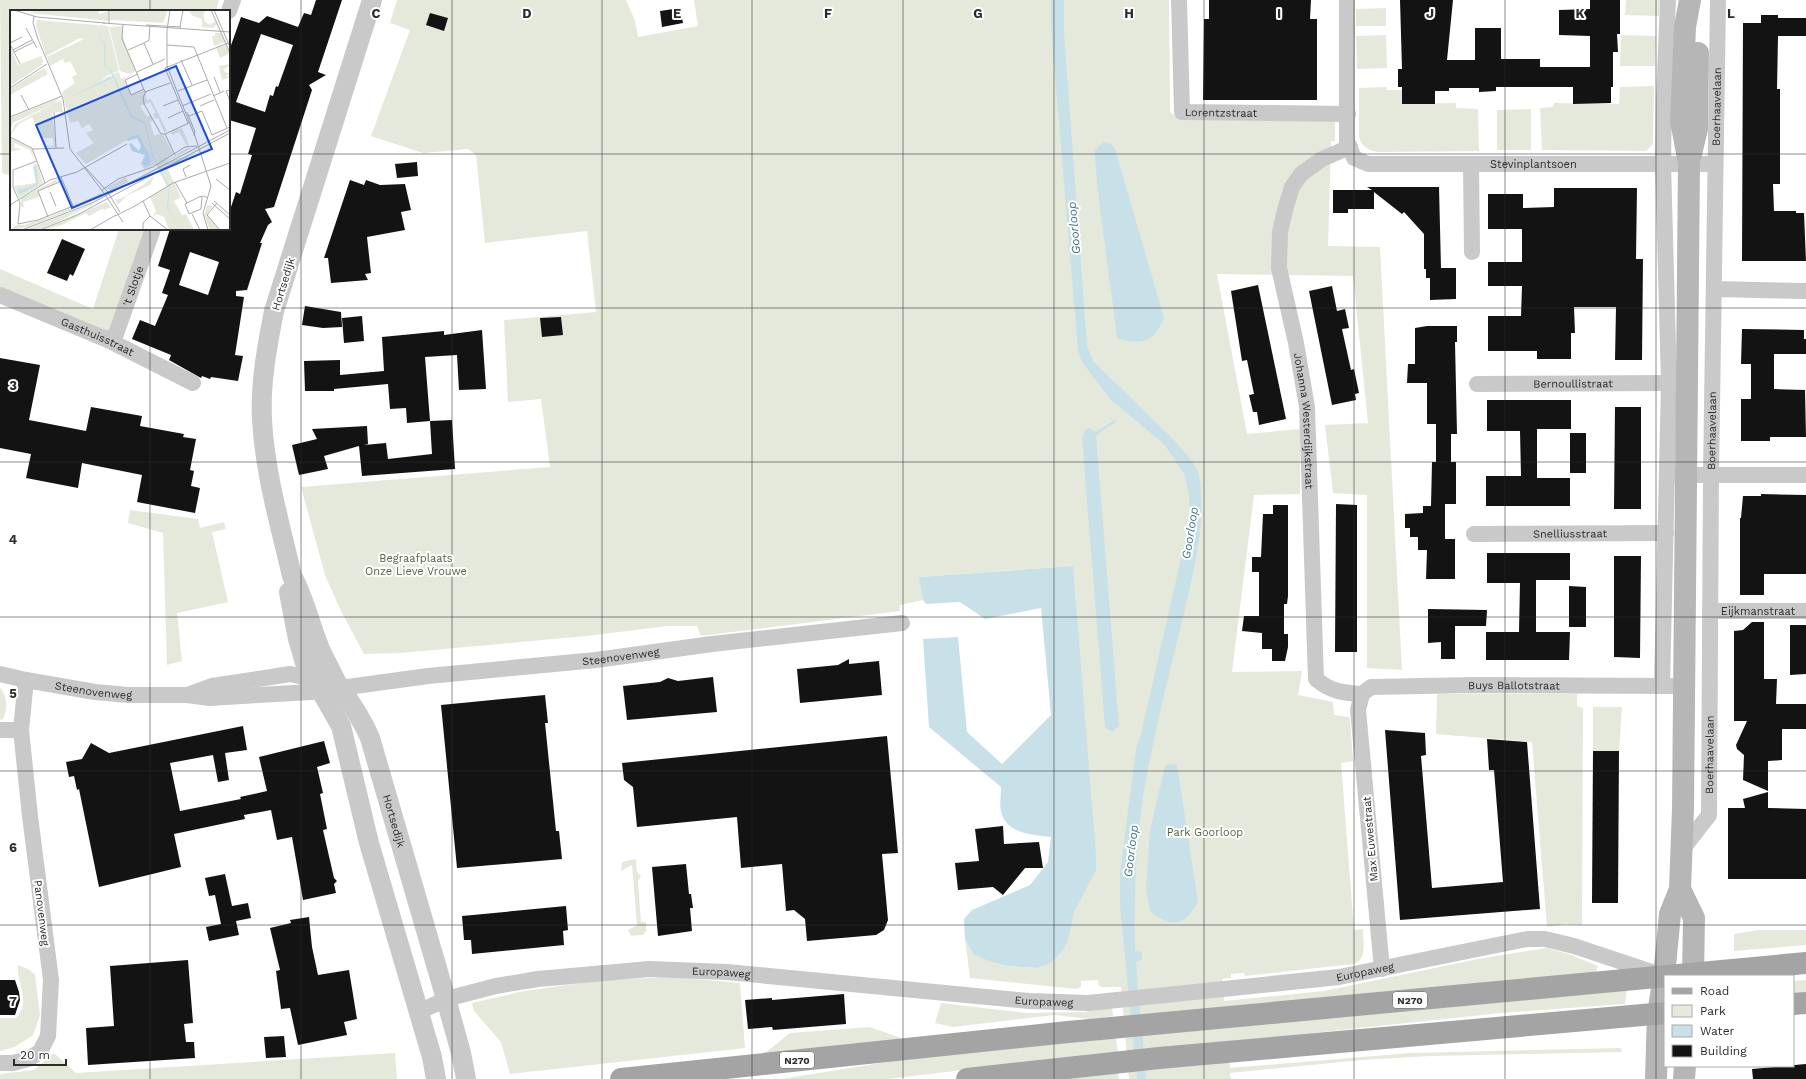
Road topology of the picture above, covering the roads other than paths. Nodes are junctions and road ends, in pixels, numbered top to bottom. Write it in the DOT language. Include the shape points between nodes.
graph roads {
  1 [pos="233,0"];
  2 [pos="372,0"];
  3 [pos="1179,0"];
  4 [pos="1347,0"];
  5 [pos="1668,0"];
  6 [pos="1690,0"];
  7 [pos="1698,0"];
  8 [pos="1718,0"];
  9 [pos="229,10"];
  10 [pos="1348,114"];
  11 [pos="1352,153"];
  12 [pos="1663,163"];
  13 [pos="1689,163"];
  14 [pos="1471,164"];
  15 [pos="1714,164"];
  16 [pos="153,230"];
  17 [pos="1472,252"];
  18 [pos="1714,289"];
  19 [pos="1806,291"];
  20 [pos="0,295"];
  21 [pos="108,340"];
  22 [pos="193,383"];
  23 [pos="1669,383"];
  24 [pos="1477,384"];
  25 [pos="1676,475"];
  26 [pos="1711,475"];
  27 [pos="1806,475"];
  28 [pos="1666,533"];
  29 [pos="1474,534"];
  30 [pos="292,576"];
  31 [pos="1710,611"];
  32 [pos="1806,611"];
  33 [pos="902,623"];
  34 [pos="0,674"];
  35 [pos="26,680"];
  36 [pos="317,684"];
  37 [pos="1662,686"];
  38 [pos="1685,686"];
  39 [pos="340,688"];
  40 [pos="1362,694"];
  41 [pos="0,730"];
  42 [pos="21,730"];
  43 [pos="1681,851"];
  44 [pos="1680,889"];
  45 [pos="1806,963"];
  46 [pos="1382,969"];
  47 [pos="1664,975"];
  48 [pos="1693,975"];
  49 [pos="1664,976"];
  50 [pos="446,999"];
  51 [pos="1806,1003"];
  52 [pos="1794,1004"];
  53 [pos="419,1012"];
  54 [pos="1662,1013"];
  55 [pos="0,1063"];
  56 [pos="1685,1067"];
  57 [pos="436,1079"];
  58 [pos="466,1079"];
  59 [pos="621,1079"];
  60 [pos="967,1079"];
  61 [pos="1656,1079"];
  62 [pos="1684,1079"];
  1 -- 9 [label="street"];
  2 -- 30 [label="street, Hortsedijk" via="274,311 264,364 262,419 269,482"];
  3 -- 10 [label="street, Lorentzstraat" via="1182,112"];
  4 -- 10 [label="street"];
  5 -- 12 [label="street, Boerhaavelaan"];
  6 -- 13 [label="main road, Boerhaavelaan" via="1685,27 1681,120"];
  7 -- 13 [label="main road, Boerhaavelaan" via="1697,129"];
  8 -- 15 [label="street, Boerhaavelaan"];
  10 -- 11 [label="street" via="1347,142"];
  11 -- 14 [label="street, Stevinplantsoen" via="1368,164"];
  11 -- 40 [label="street, Johanna Westerdijkstraat" via="1307,168 1292,187 1280,232 1279,268 1307,407 1316,679 1326,687 1342,693"];
  12 -- 13 [label="street, Stevinplantsoen"];
  12 -- 14 [label="street, Stevinplantsoen"];
  12 -- 23 [label="street, Boerhaavelaan"];
  13 -- 15 [label="street, Stevinplantsoen"];
  13 -- 25 [label="main road, Boerhaavelaan"];
  14 -- 17 [label="street"];
  15 -- 18 [label="street, Boerhaavelaan"];
  16 -- 21 [label="street, 't Slotje" via="116,334"];
  18 -- 19 [label="street"];
  18 -- 26 [label="street, Boerhaavelaan"];
  20 -- 21 [label="street, Gasthuisstraat"];
  21 -- 22 [label="street, Gasthuisstraat"];
  23 -- 24 [label="street, Bernoullistraat"];
  23 -- 25 [label="street, Boerhaavelaan"];
  25 -- 26 [label="street"];
  25 -- 28 [label="street, Boerhaavelaan"];
  25 -- 38 [label="main road, Boerhaavelaan"];
  26 -- 27 [label="street"];
  26 -- 31 [label="street, Boerhaavelaan"];
  28 -- 29 [label="street, Snelliusstraat"];
  28 -- 37 [label="street, Boerhaavelaan"];
  30 -- 36 [label="street, Hortsedijk" via="288,595 296,632 305,663"];
  30 -- 39 [label="street, Hortsedijk" via="311,629"];
  31 -- 32 [label="street, Eijkmanstraat"];
  31 -- 43 [label="street, Boerhaavelaan" via="1710,815"];
  33 -- 39 [label="street, Steenovenweg"];
  34 -- 35 [label="street, Steenovenweg"];
  35 -- 36 [label="street, Steenovenweg" via="122,695 187,695 212,686 290,674"];
  35 -- 42 [label="street, Panovenweg"];
  36 -- 39 [label="street, Steenovenweg"];
  36 -- 53 [label="street, Hortsedijk" via="340,726 369,843"];
  37 -- 38 [label="street, Buys Ballotstraat"];
  37 -- 40 [label="street, Buys Ballotstraat" via="1371,687"];
  38 -- 43 [label="main road, Boerhaavelaan"];
  39 -- 50 [label="street, Hortsedijk" via="357,711 370,738"];
  40 -- 46 [label="street, Max Euwestraat" via="1358,710"];
  41 -- 42 [label="street"];
  42 -- 55 [label="street, Panovenweg" via="51,980 48,1036 40,1052 28,1059"];
  43 -- 44 [label="main road, Boerhaavelaan"];
  44 -- 47 [label="main road, Boerhaavelaan" via="1670,914"];
  44 -- 48 [label="main road, Boerhaavelaan" via="1694,918"];
  45 -- 48 [label="main road, Europaweg / N270"];
  46 -- 49 [label="street, Europaweg" via="1527,939 1545,939"];
  46 -- 50 [label="street, Europaweg" via="1339,977 1088,1003 1029,1002 726,972 649,969 531,980"];
  49 -- 54 [label="main road, Boerhaavelaan"];
  49 -- 59 [label="main road, Europaweg / N270" via="952,1043"];
  50 -- 53 [label="street, Europaweg"];
  50 -- 58 [label="street, Hortsedijk"];
  51 -- 52 [label="main road"];
  53 -- 57 [label="street, Hortsedijk"];
  54 -- 60 [label="main road" via="1160,1058"];
  54 -- 61 [label="main road, Boerhaavelaan"];
  56 -- 62 [label="main road"];
}
